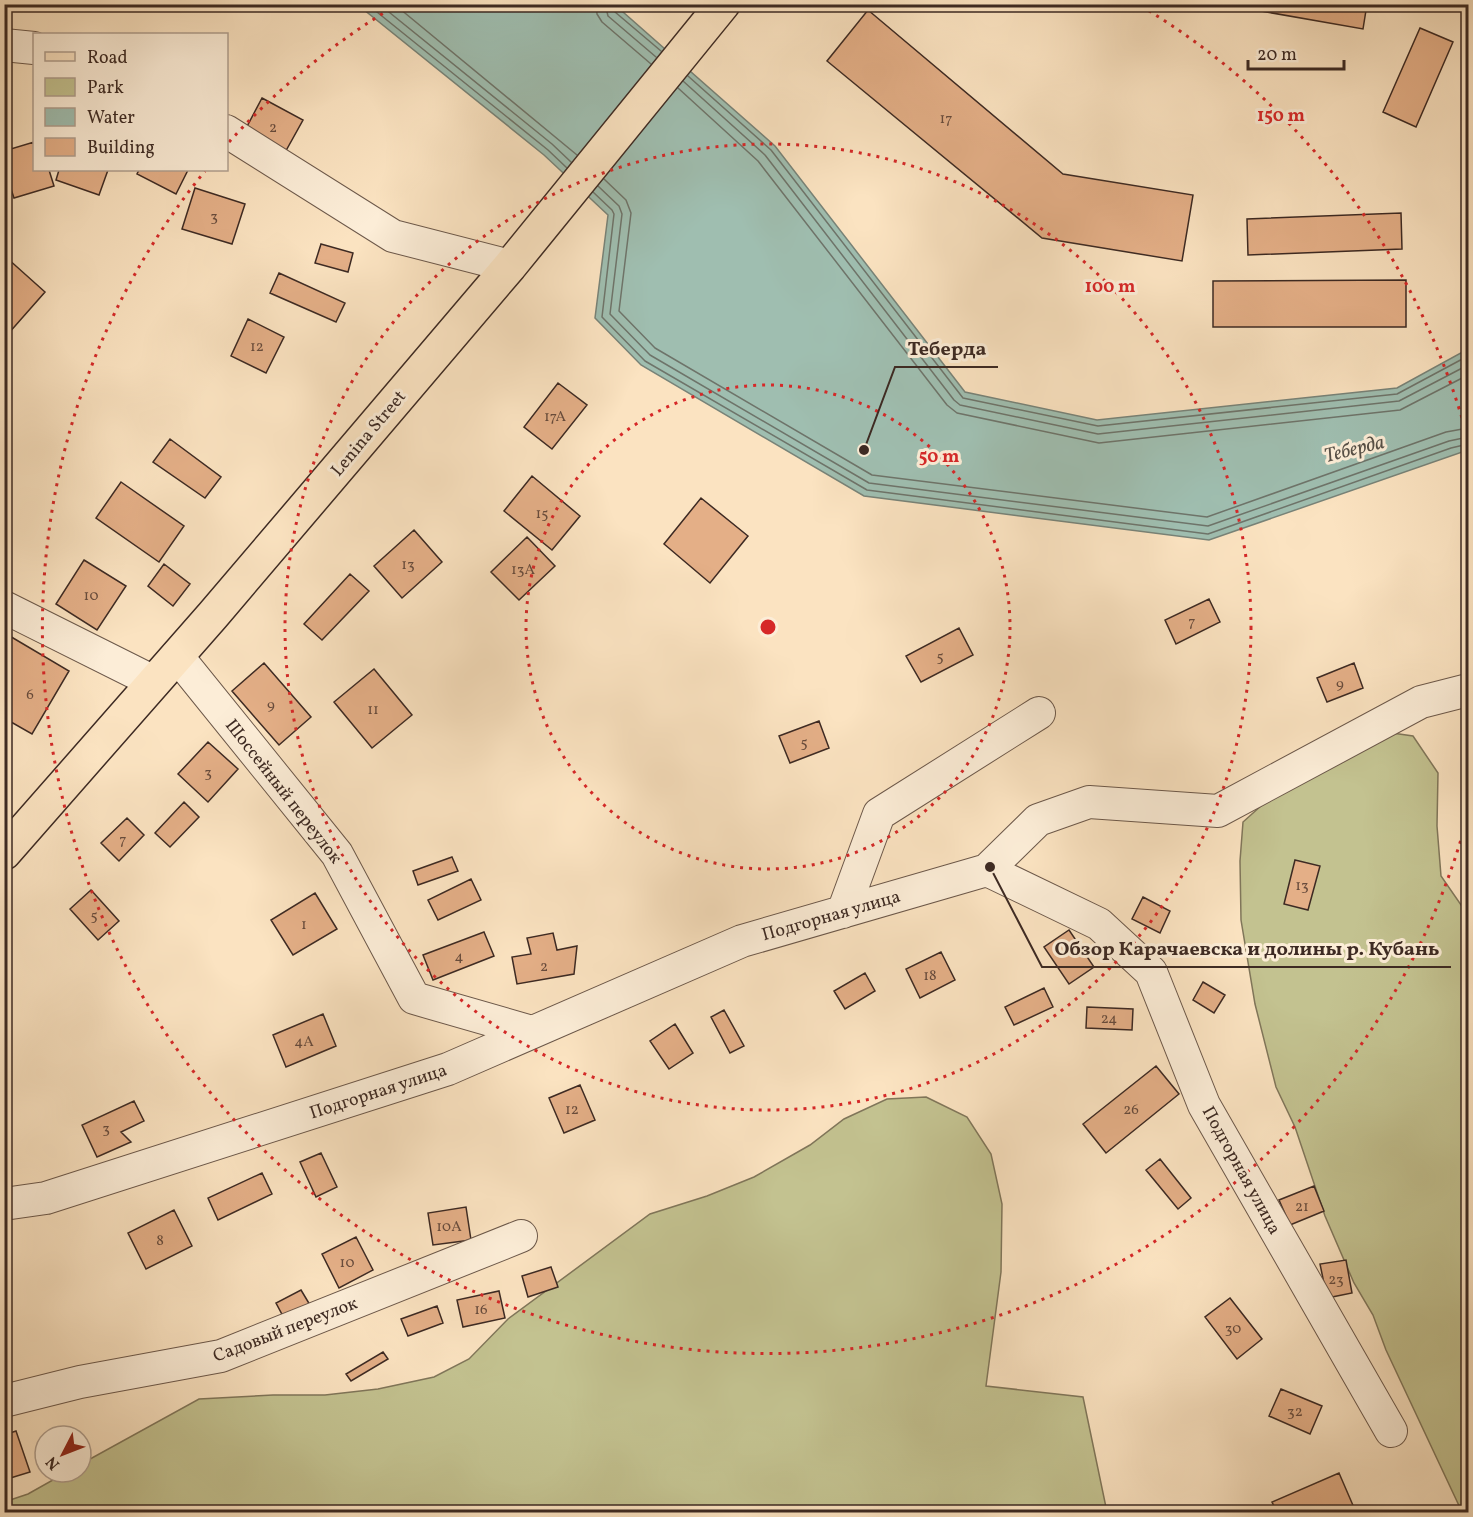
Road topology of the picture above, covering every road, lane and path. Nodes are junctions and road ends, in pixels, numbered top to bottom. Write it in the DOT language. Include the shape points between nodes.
graph roads {
  1 [pos="723,4"];
  2 [pos="4,45"];
  3 [pos="33,48"];
  4 [pos="228,132"];
  5 [pos="510,266"];
  6 [pos="4,607"];
  7 [pos="177,657"];
  8 [pos="154,682"];
  9 [pos="1468,690"];
  10 [pos="1040,713"];
  11 [pos="4,853"];
  12 [pos="987,870"];
  13 [pos="843,912"];
  14 [pos="532,1032"];
  15 [pos="4,1204"];
  16 [pos="521,1236"];
  17 [pos="4,1401"];
  18 [pos="1391,1431"];
  1 -- 5 [label="main road, Lenina Street"];
  2 -- 3 [label="street"];
  4 -- 5 [label="street" via="393,236"];
  5 -- 7 [label="main road, Lenina Street"];
  6 -- 8 [label="street"];
  7 -- 8 [label="main road, Lenina Street"];
  7 -- 14 [label="street, Шоссейный переулок" via="337,854 414,998"];
  8 -- 11 [label="main road, Lenina Street"];
  9 -- 12 [label="street" via="1421,702 1218,811 1089,802 1038,820"];
  10 -- 13 [label="street" via="879,814"];
  12 -- 13 [label="street, Подгорная улица"];
  12 -- 18 [label="street, Подгорная улица" via="1099,924 1151,972 1204,1105"];
  13 -- 14 [label="street, Подгорная улица" via="742,941"];
  14 -- 15 [label="street, Подгорная улица" via="448,1069 46,1198"];
  16 -- 17 [label="street, Садовый переулок" via="221,1356"];
}
